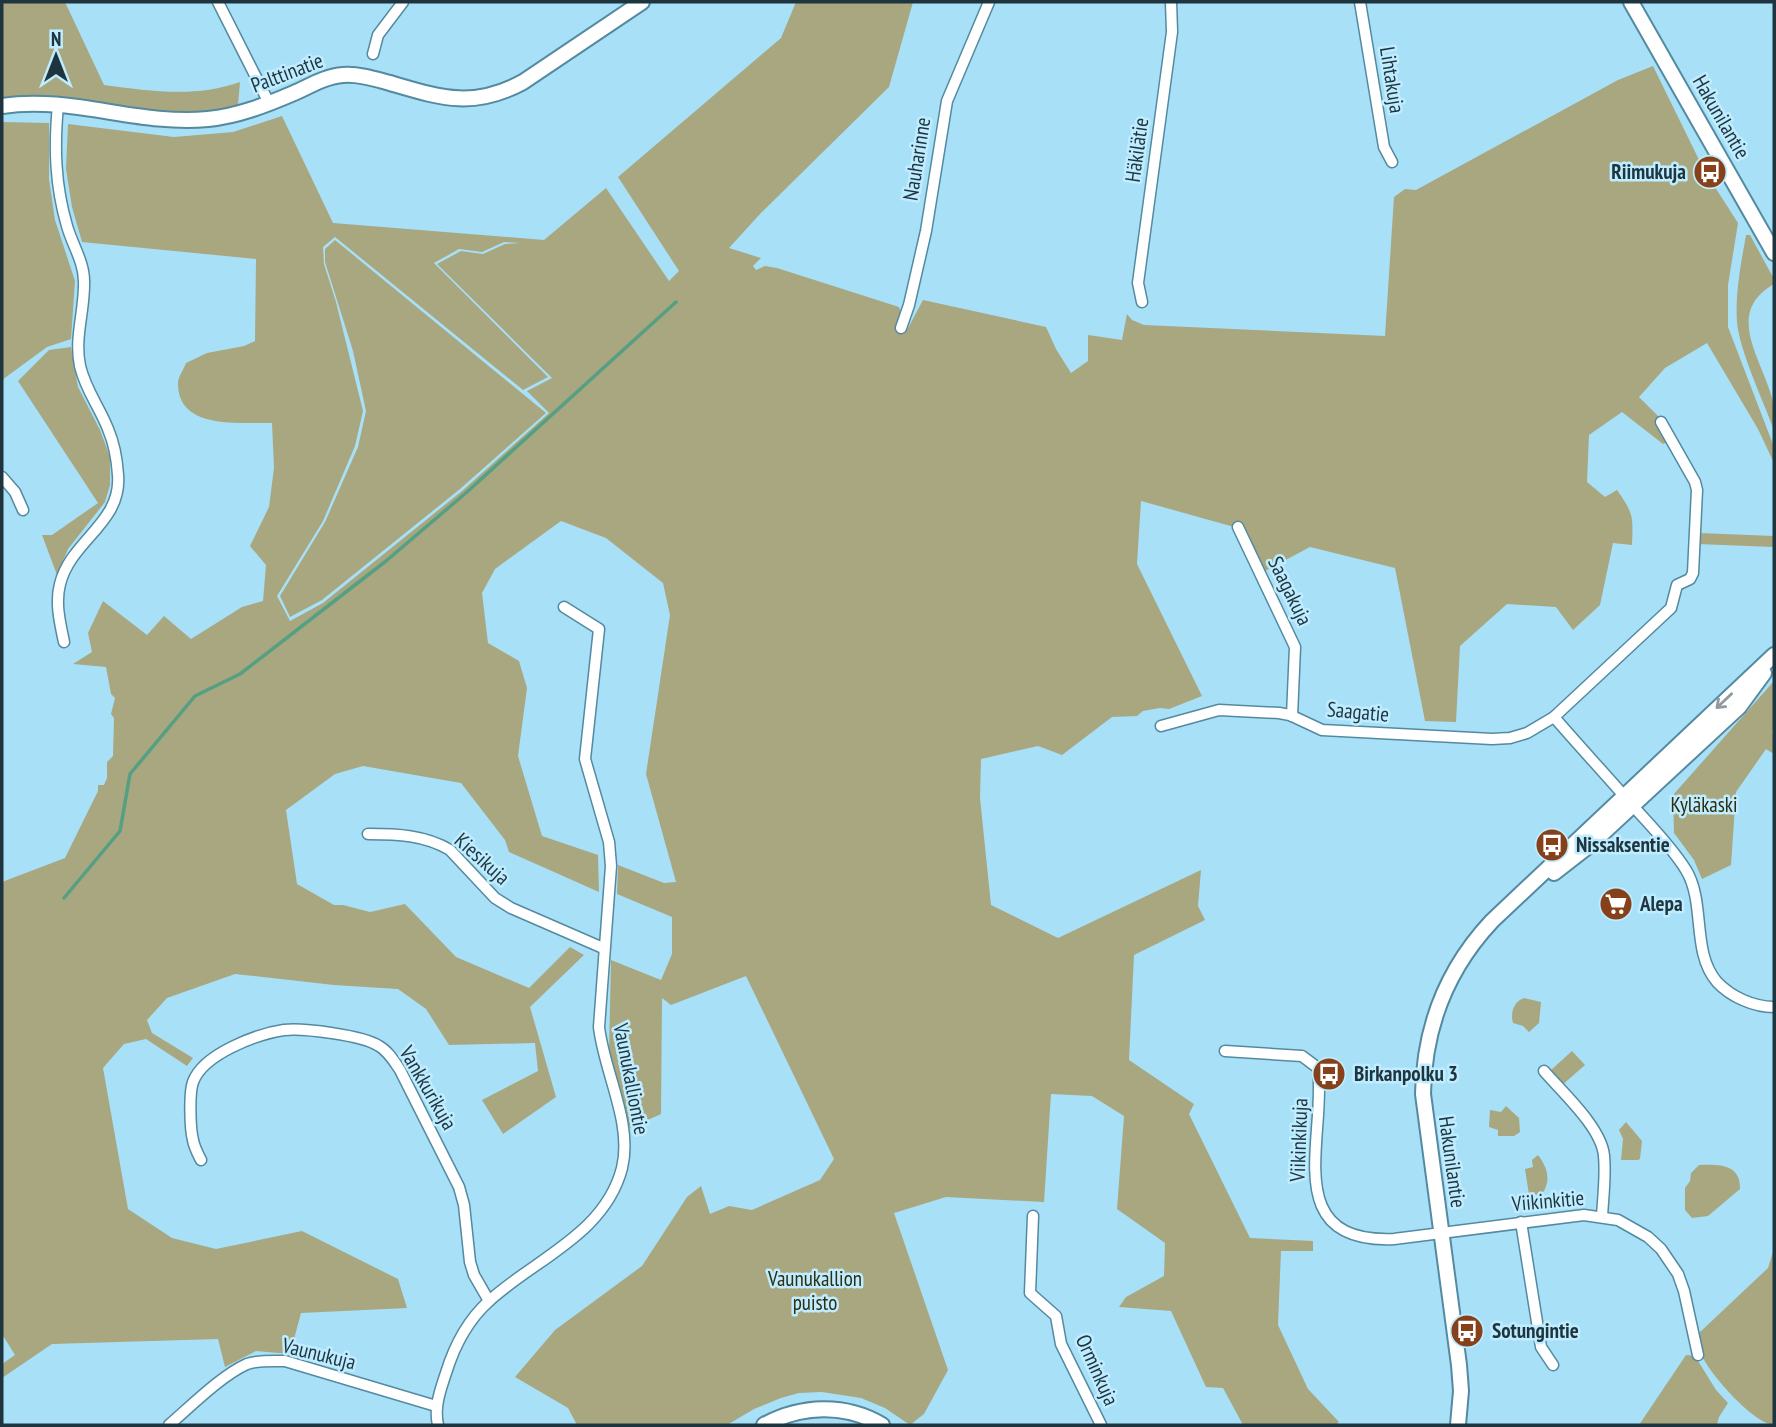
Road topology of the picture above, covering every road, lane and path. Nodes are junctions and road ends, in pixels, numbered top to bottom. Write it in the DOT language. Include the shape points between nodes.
graph roads {
  1 [pos="218,2"];
  2 [pos="402,2"];
  3 [pos="642,2"];
  4 [pos="989,2"];
  5 [pos="1171,2"];
  6 [pos="1360,2"];
  7 [pos="1631,2"];
  8 [pos="373,54"];
  9 [pos="269,103"];
  10 [pos="58,105"];
  11 [pos="2,106"];
  12 [pos="1392,162"];
  13 [pos="1774,253"];
  14 [pos="1143,302"];
  15 [pos="901,328"];
  16 [pos="1661,422"];
  17 [pos="2,477"];
  18 [pos="23,510"];
  19 [pos="1238,527"];
  20 [pos="564,607"];
  21 [pos="64,642"];
  22 [pos="1774,657"];
  23 [pos="1292,716"];
  24 [pos="1553,718"];
  25 [pos="1161,726"];
  26 [pos="1628,801"];
  27 [pos="368,834"];
  28 [pos="603,948"];
  29 [pos="1774,1007"];
  30 [pos="1225,1051"];
  31 [pos="1544,1072"];
  32 [pos="201,1160"];
  33 [pos="1033,1216"];
  34 [pos="1602,1217"];
  35 [pos="1521,1222"];
  36 [pos="1441,1233"];
  37 [pos="489,1301"];
  38 [pos="1698,1355"];
  39 [pos="1553,1365"];
  40 [pos="436,1406"];
  41 [pos="169,1425"];
  42 [pos="438,1425"];
  43 [pos="764,1425"];
  44 [pos="882,1425"];
  45 [pos="1101,1425"];
  46 [pos="1458,1425"];
  1 -- 9 [label="street"];
  2 -- 8 [label="street" via="378,35"];
  3 -- 9 [label="street, Palttinatie" via="497,94 457,100 342,75"];
  4 -- 15 [label="street, Nauharinne" via="947,102 924,242"];
  5 -- 14 [label="street, Häkilätie" via="1172,32 1138,283"];
  6 -- 12 [label="street, Lihtakuja" via="1384,147"];
  7 -- 13 [label="street, Hakunilantie"];
  9 -- 10 [label="street, Palttinatie" via="228,116 172,120"];
  10 -- 11 [label="street, Palttinatie"];
  10 -- 21 [label="street" via="54,153 58,192 84,281 80,366 113,443 118,476 110,513 75,553 60,585 58,611"];
  16 -- 24 [label="street, Saagatie" via="1697,490 1693,573 1676,585 1671,608"];
  17 -- 18 [label="street"];
  19 -- 23 [label="street, Saagakuja" via="1295,647"];
  20 -- 28 [label="street, Vaunukalliontie" via="599,629 585,759 609,842"];
  22 -- 26 [label="street, Hakunilantie" via="1739,707"];
  23 -- 24 [label="street, Saagatie" via="1322,730 1492,739 1527,733"];
  23 -- 25 [label="street, Saagatie" via="1219,710"];
  24 -- 26 [label="street"];
  26 -- 29 [label="street" via="1695,888 1707,963 1718,982 1748,1002"];
  26 -- 36 [label="street, Hakunilantie" via="1591,845 1492,921 1470,946 1436,1010 1425,1054 1424,1109"];
  27 -- 28 [label="street, Kiesikuja" via="407,834 443,846 495,898"];
  28 -- 37 [label="street, Vaunukalliontie" via="599,1027 625,1137 621,1169 592,1220"];
  30 -- 36 [label="street, Viikinkikuja" via="1302,1056 1318,1068 1314,1177 1318,1197 1344,1230 1373,1240"];
  31 -- 34 [label="street" via="1591,1125 1602,1146"];
  32 -- 37 [label="street, Vankkurikuja" via="192,1139 191,1092 200,1070 215,1056 284,1030 359,1038 379,1045 400,1070 454,1174 464,1205 470,1262"];
  33 -- 45 [label="street, Orminkuja" via="1030,1293 1056,1316 1062,1344"];
  34 -- 35 [label="street, Viikinkitie"];
  34 -- 38 [label="street, Viikinkitie" via="1618,1220 1648,1237 1669,1260 1684,1291"];
  35 -- 36 [label="street, Viikinkitie"];
  35 -- 39 [label="street" via="1541,1347"];
  36 -- 46 [label="street, Hakunilantie" via="1459,1365"];
  37 -- 40 [label="street, Vaunukalliontie" via="455,1348"];
  40 -- 41 [label="street, Vaunukuja" via="270,1360 234,1371"];
  40 -- 42 [label="street, Vaunukalliontie"];
  43 -- 44 [label="street" via="811,1409 857,1413"];
}
